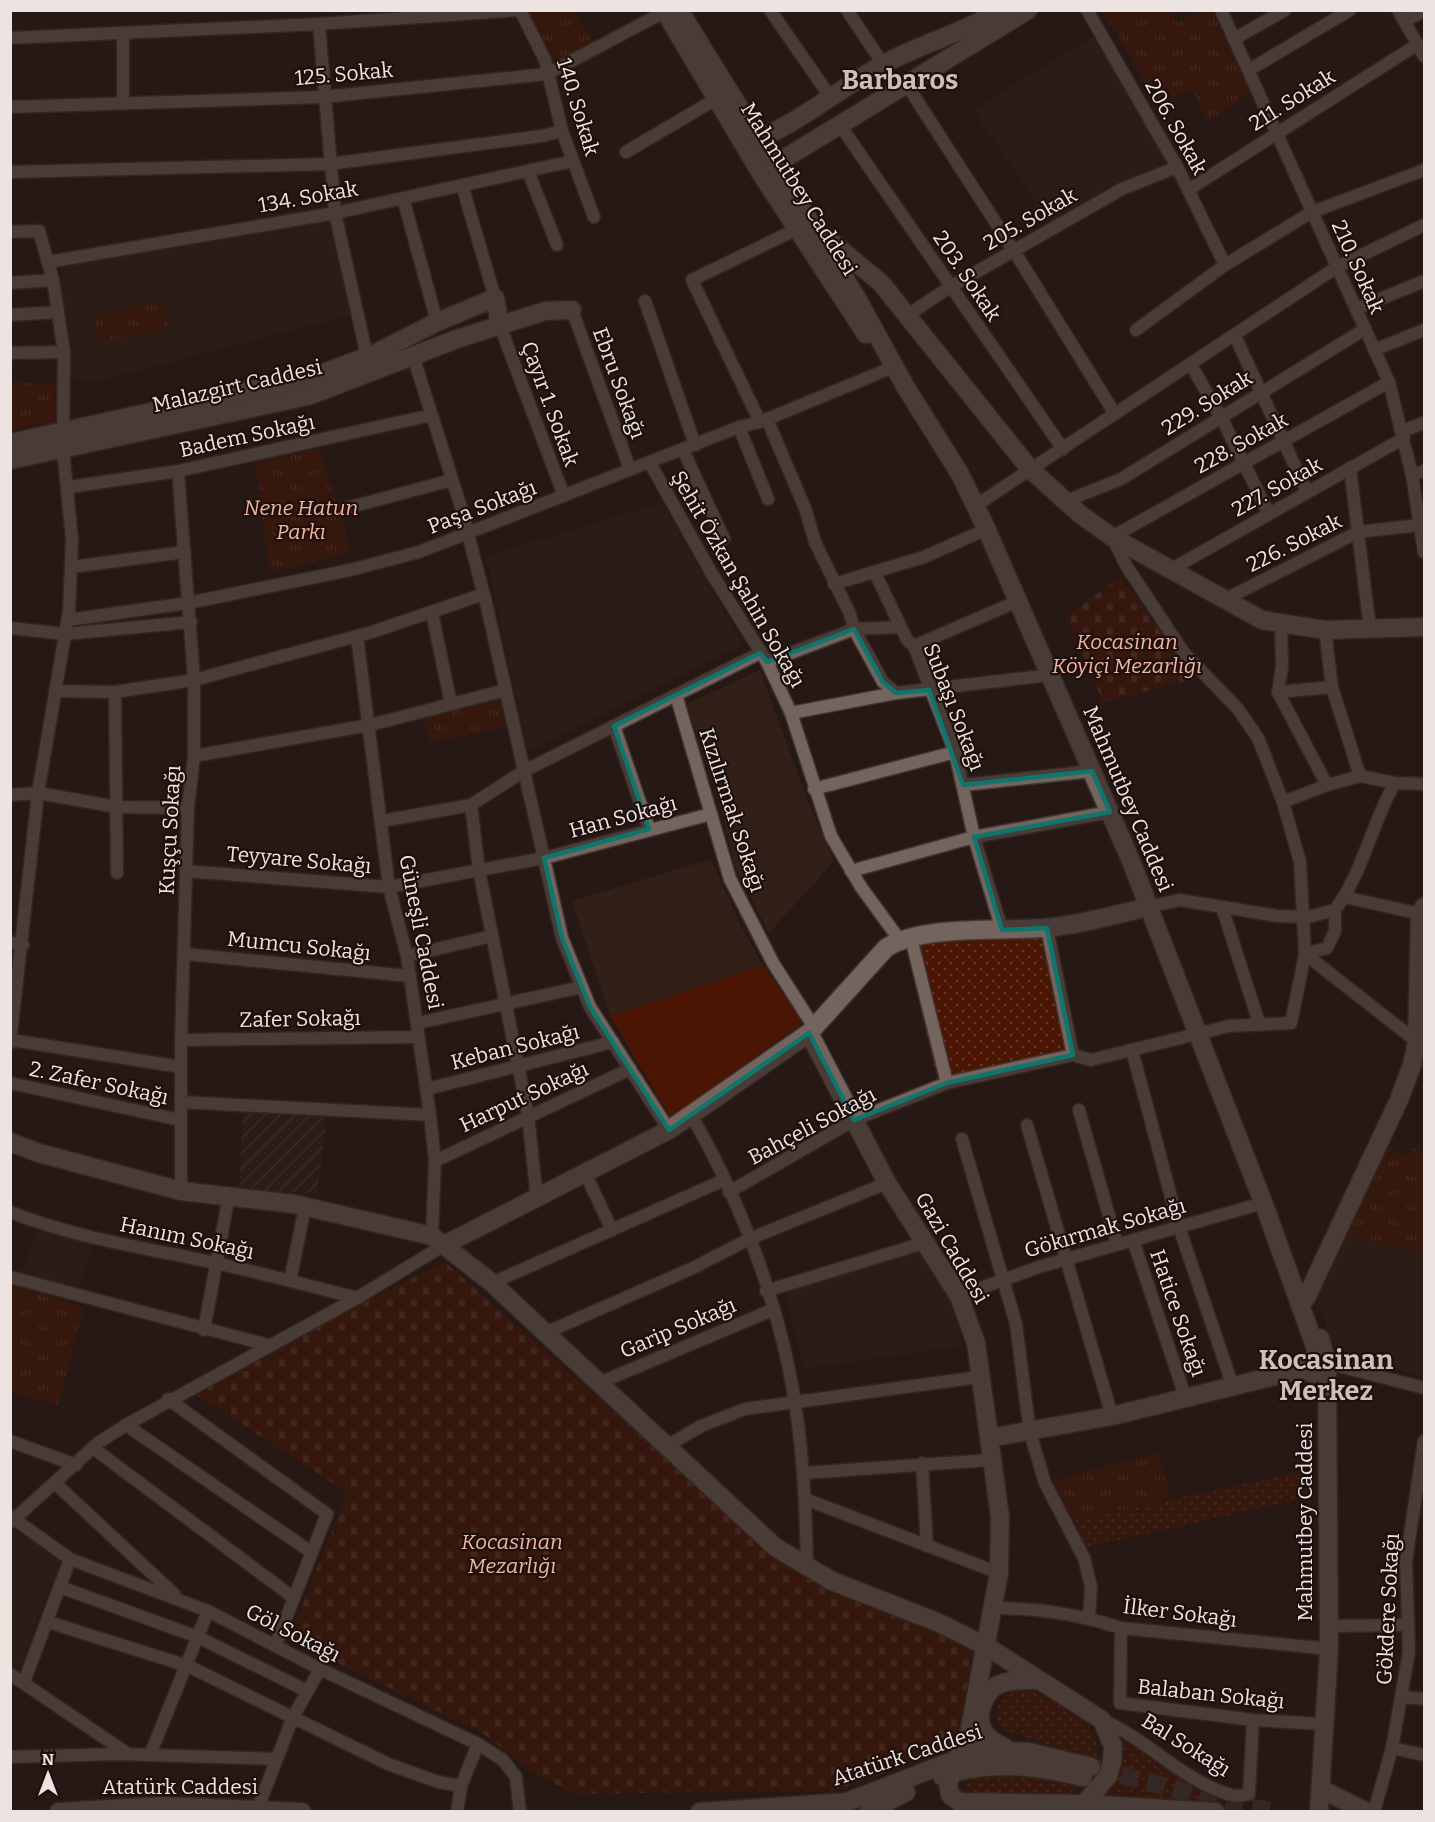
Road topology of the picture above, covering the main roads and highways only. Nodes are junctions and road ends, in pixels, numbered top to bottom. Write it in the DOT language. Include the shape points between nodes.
graph roads {
  1 [pos="1000,10"];
  2 [pos="1028,10"];
  3 [pos="668,11"];
  4 [pos="722,95"];
  5 [pos="758,139"];
  6 [pos="774,165"];
  7 [pos="804,225"];
  8 [pos="572,310"];
  9 [pos="500,326"];
  10 [pos="905,386"];
  11 [pos="63,441"];
  12 [pos="10,443"];
  13 [pos="10,460"];
  14 [pos="1425,627"];
  15 [pos="1148,907"];
  16 [pos="1422,911"];
  17 [pos="811,1030"];
  18 [pos="1421,1044"];
  19 [pos="10,1142"];
  20 [pos="1264,1206"];
  21 [pos="439,1240"];
  22 [pos="1306,1298"];
  23 [pos="1303,1369"];
  24 [pos="1327,1392"];
  25 [pos="989,1438"];
  26 [pos="986,1646"];
  27 [pos="1039,1680"];
  28 [pos="1007,1749"];
  29 [pos="955,1765"];
  30 [pos="1321,1789"];
  31 [pos="988,1802"];
  32 [pos="1084,1804"];
  33 [pos="862,1807"];
  34 [pos="1157,1810"];
  35 [pos="59,1812"];
  36 [pos="302,1812"];
  37 [pos="700,1812"];
  38 [pos="971,1812"];
  39 [pos="1215,1812"];
  40 [pos="1319,1812"];
  41 [pos="1367,1812"];
  1 -- 5 [label="main road" via="978,25 883,64 782,129"];
  2 -- 6 [label="main road"];
  3 -- 4 [label="main road, Mahmutbey Caddesi"];
  4 -- 5 [label="main road, Mahmutbey Caddesi"];
  4 -- 7 [label="main road, Mahmutbey Caddesi" via="760,172"];
  5 -- 6 [label="main road, Mahmutbey Caddesi"];
  6 -- 7 [label="main road, Mahmutbey Caddesi"];
  7 -- 10 [label="main road, Mahmutbey Caddesi" via="858,300"];
  7 -- 10 [label="main road, Mahmutbey Caddesi" via="847,308"];
  7 -- 14 [label="main road" via="881,283 1030,469 1112,537 1262,620 1325,630"];
  8 -- 9 [label="main road, Malazgirt Caddesi" via="545,311"];
  9 -- 11 [label="main road, Malazgirt Caddesi" via="308,396"];
  9 -- 11 [label="main road, Malazgirt Caddesi" via="495,298 315,376"];
  10 -- 15 [label="main road, Mahmutbey Caddesi" via="960,474 987,529"];
  11 -- 12 [label="main road, Malazgirt Caddesi"];
  11 -- 13 [label="main road, Malazgirt Caddesi"];
  15 -- 17 [label="main road" via="1047,927 905,938 886,948"];
  15 -- 20 [label="main road, Mahmutbey Caddesi"];
  16 -- 18 [label="main road"];
  17 -- 21 [label="main road" via="669,1130 537,1198"];
  17 -- 25 [label="main road, Gazi Caddesi" via="887,1183 959,1296 976,1342"];
  18 -- 22 [label="main road" via="1399,1100"];
  19 -- 21 [label="main road" via="39,1154 181,1191 305,1207"];
  20 -- 22 [label="main road, Mahmutbey Caddesi" via="1276,1223"];
  20 -- 23 [label="main road, Mahmutbey Caddesi" via="1316,1348 1315,1357"];
  21 -- 26 [label="main road" via="492,1283 776,1547 832,1581 937,1622"];
  22 -- 24 [label="main road, Mahmutbey Caddesi" via="1327,1363"];
  23 -- 24 [label="main road" via="1316,1376"];
  23 -- 25 [label="main road" via="1112,1416"];
  24 -- 30 [label="main road, Mahmutbey Caddesi" via="1329,1649"];
  25 -- 26 [label="main road, Gazi Caddesi" via="1000,1517 999,1573"];
  26 -- 27 [label="main road"];
  26 -- 29 [label="main road, Gazi Caddesi" via="968,1739"];
  27 -- 28 [label="main road" via="1016,1680 996,1686 985,1697 981,1727 990,1739"];
  27 -- 32 [label="main road" via="1102,1720 1113,1746 1108,1776"];
  28 -- 29 [label="main road, Atatürk Caddesi" via="981,1750"];
  28 -- 29 [label="main road, Atatürk Caddesi" via="1040,1754 1089,1773"];
  29 -- 31 [label="main road" via="948,1783 950,1795 959,1802"];
  29 -- 33 [label="main road" via="890,1799"];
  30 -- 40 [label="main road, Mahmutbey Caddesi"];
  30 -- 41 [label="main road"];
  31 -- 32 [label="main road"];
  31 -- 38 [label="main road"];
  32 -- 34 [label="main road"];
  33 -- 37 [label="main road, Atatürk Caddesi" via="847,1802"];
  34 -- 39 [label="main road"];
  35 -- 36 [label="main road, Atatürk Caddesi" via="163,1806"];
}
